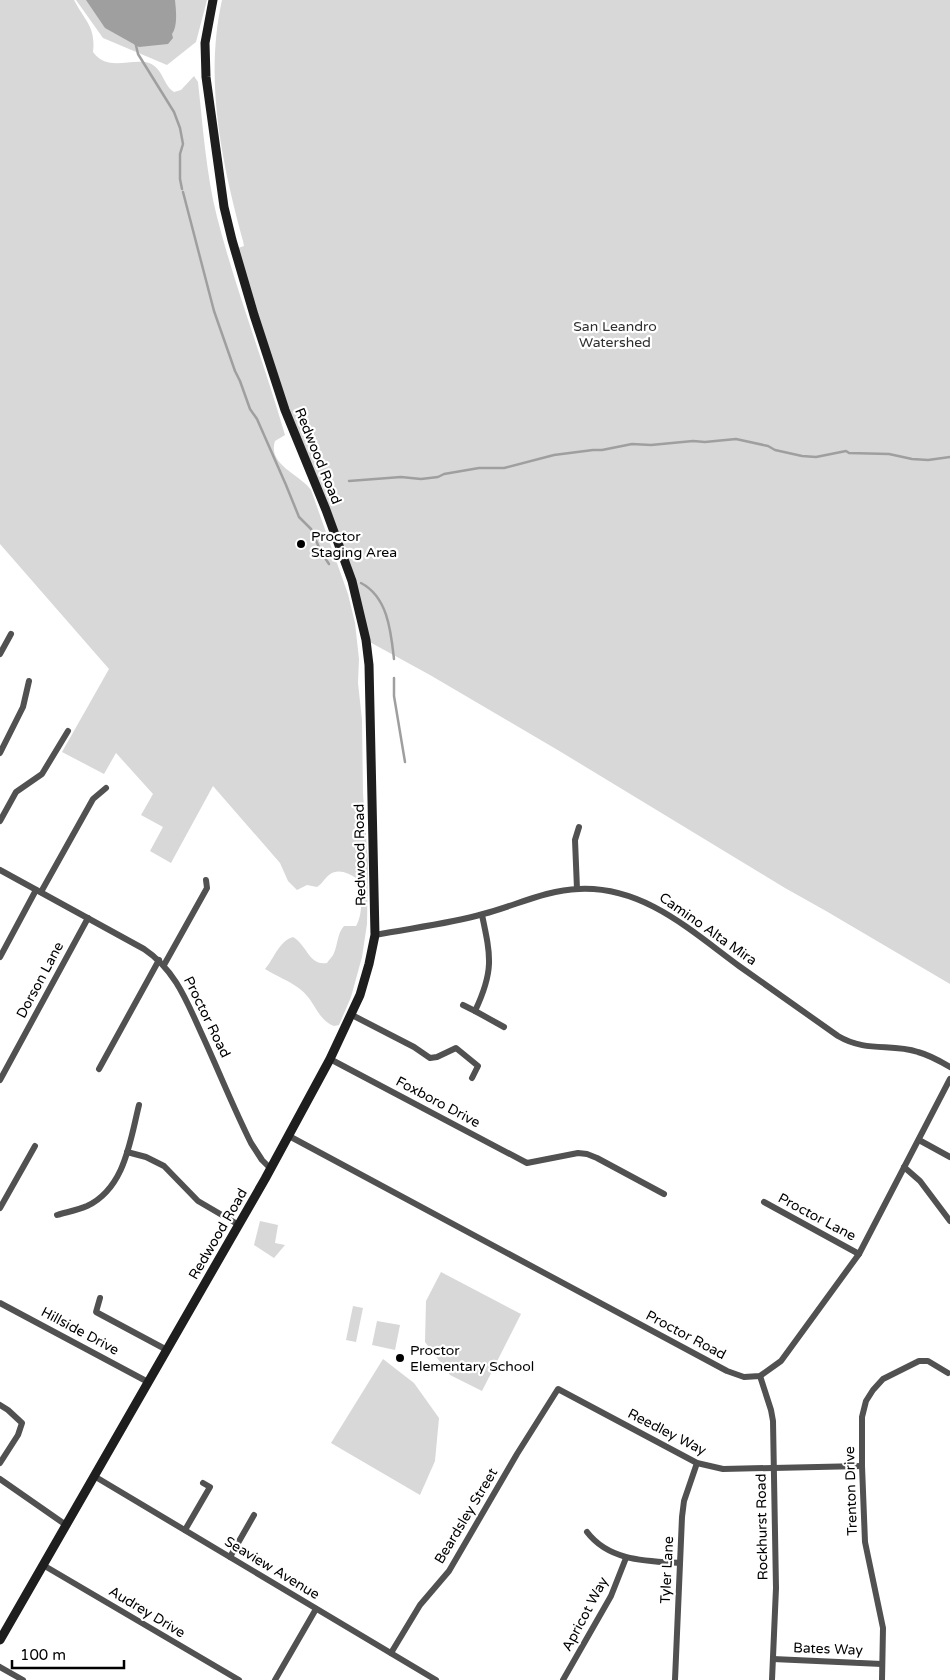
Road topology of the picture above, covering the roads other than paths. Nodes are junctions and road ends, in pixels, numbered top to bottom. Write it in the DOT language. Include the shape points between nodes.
graph roads {
  1 [pos="213,0"];
  2 [pos="11,634"];
  3 [pos="0,654"];
  4 [pos="29,681"];
  5 [pos="68,731"];
  6 [pos="0,753"];
  7 [pos="106,788"];
  8 [pos="0,821"];
  9 [pos="579,826"];
  10 [pos="0,870"];
  11 [pos="206,880"];
  12 [pos="577,888"];
  13 [pos="38,891"];
  14 [pos="482,915"];
  15 [pos="88,918"];
  16 [pos="375,935"];
  17 [pos="0,956"];
  18 [pos="162,963"];
  19 [pos="463,1005"];
  20 [pos="475,1011"];
  21 [pos="352,1015"];
  22 [pos="504,1027"];
  23 [pos="330,1059"];
  24 [pos="950,1067"];
  25 [pos="99,1070"];
  26 [pos="472,1078"];
  27 [pos="950,1079"];
  28 [pos="0,1080"];
  29 [pos="139,1105"];
  30 [pos="289,1136"];
  31 [pos="919,1140"];
  32 [pos="35,1146"];
  33 [pos="127,1152"];
  34 [pos="950,1156"];
  35 [pos="904,1167"];
  36 [pos="272,1169"];
  37 [pos="664,1194"];
  38 [pos="764,1202"];
  39 [pos="0,1208"];
  40 [pos="57,1215"];
  41 [pos="950,1221"];
  42 [pos="239,1224"];
  43 [pos="859,1254"];
  44 [pos="100,1298"];
  45 [pos="0,1302"];
  46 [pos="166,1350"];
  47 [pos="948,1373"];
  48 [pos="760,1376"];
  49 [pos="148,1382"];
  50 [pos="558,1389"];
  51 [pos="0,1405"];
  52 [pos="0,1463"];
  53 [pos="697,1463"];
  54 [pos="862,1466"];
  55 [pos="773,1468"];
  56 [pos="94,1476"];
  57 [pos="0,1479"];
  58 [pos="203,1483"];
  59 [pos="254,1515"];
  60 [pos="66,1524"];
  61 [pos="185,1530"];
  62 [pos="587,1532"];
  63 [pos="230,1557"];
  64 [pos="626,1558"];
  65 [pos="680,1563"];
  66 [pos="43,1565"];
  67 [pos="316,1609"];
  68 [pos="0,1640"];
  69 [pos="391,1653"];
  70 [pos="773,1659"];
  71 [pos="882,1664"];
  72 [pos="0,1667"];
  73 [pos="23,1680"];
  74 [pos="239,1680"];
  75 [pos="275,1680"];
  76 [pos="436,1680"];
  77 [pos="563,1680"];
  78 [pos="675,1680"];
  79 [pos="772,1680"];
  80 [pos="882,1680"];
  1 -- 16 [label="main road, Redwood Road" via="205,43 206,77 230,232 285,410 352,581 366,640"];
  2 -- 3 [label="street"];
  4 -- 6 [label="street" via="23,707"];
  5 -- 8 [label="street" via="42,774 16,792"];
  7 -- 13 [label="street" via="92,799"];
  9 -- 12 [label="street" via="575,840"];
  10 -- 13 [label="street, Proctor Road"];
  11 -- 18 [label="street" via="207,888"];
  12 -- 14 [label="street, Camino Alta Mira" via="544,894"];
  12 -- 24 [label="street, Camino Alta Mira" via="629,895 670,915 850,1043 917,1051"];
  13 -- 15 [label="street, Proctor Road"];
  13 -- 17 [label="street"];
  14 -- 16 [label="street, Camino Alta Mira"];
  14 -- 20 [label="street" via="488,942 489,970 484,993"];
  15 -- 18 [label="street, Proctor Road" via="144,949"];
  15 -- 28 [label="street, Dorson Lane"];
  16 -- 21 [label="main road, Redwood Road" via="365,980"];
  18 -- 25 [label="street"];
  18 -- 36 [label="street, Proctor Road" via="181,989 252,1143"];
  19 -- 20 [label="street"];
  20 -- 22 [label="street"];
  21 -- 23 [label="main road, Redwood Road"];
  21 -- 26 [label="street" via="430,1058 459,1049 478,1066"];
  23 -- 30 [label="main road, Redwood Road"];
  23 -- 37 [label="street, Foxboro Drive" via="527,1163 588,1154"];
  27 -- 31 [label="street"];
  29 -- 33 [label="street"];
  30 -- 36 [label="main road, Redwood Road"];
  30 -- 48 [label="street, Proctor Road" via="727,1371 744,1377"];
  31 -- 34 [label="street"];
  31 -- 35 [label="street"];
  32 -- 39 [label="street"];
  33 -- 40 [label="street" via="117,1177 101,1197 82,1208"];
  33 -- 42 [label="street" via="164,1166 198,1201"];
  35 -- 41 [label="street" via="920,1181"];
  35 -- 43 [label="street"];
  36 -- 42 [label="main road, Redwood Road"];
  38 -- 43 [label="street, Proctor Lane"];
  42 -- 46 [label="main road, Redwood Road"];
  43 -- 48 [label="street" via="781,1361"];
  44 -- 46 [label="street" via="96,1312"];
  45 -- 49 [label="street, Hillside Drive"];
  46 -- 49 [label="main road, Redwood Road"];
  47 -- 54 [label="street, Trenton Drive" via="928,1361 919,1361 883,1379 866,1401 862,1417"];
  48 -- 55 [label="street, Rockhurst Road" via="772,1416"];
  49 -- 56 [label="main road, Redwood Road"];
  50 -- 53 [label="street, Reedley Way"];
  50 -- 69 [label="street, Beardsley Street" via="449,1571 420,1605"];
  51 -- 52 [label="street" via="22,1423"];
  53 -- 55 [label="street, Reedley Way" via="723,1469"];
  53 -- 65 [label="street, Tyler Lane" via="684,1501"];
  54 -- 55 [label="street, Reedley Way"];
  54 -- 71 [label="street, Trenton Drive" via="865,1542 882,1628"];
  55 -- 70 [label="street, Rockhurst Road" via="776,1588"];
  56 -- 60 [label="main road, Redwood Road"];
  56 -- 61 [label="street, Seaview Avenue"];
  57 -- 60 [label="street"];
  58 -- 61 [label="street" via="210,1487"];
  59 -- 63 [label="street"];
  60 -- 66 [label="main road, Redwood Road"];
  61 -- 63 [label="street, Seaview Avenue"];
  62 -- 64 [label="street" via="605,1548"];
  63 -- 67 [label="street, Seaview Avenue"];
  64 -- 65 [label="street"];
  64 -- 77 [label="street, Apricot Way" via="611,1596"];
  65 -- 78 [label="street, Tyler Lane"];
  66 -- 68 [label="main road, Redwood Road"];
  66 -- 74 [label="street, Audrey Drive"];
  67 -- 69 [label="street, Seaview Avenue"];
  67 -- 75 [label="street"];
  69 -- 76 [label="street, Seaview Avenue"];
  70 -- 71 [label="street, Bates Way"];
  70 -- 79 [label="street, Rockhurst Road"];
  71 -- 80 [label="street, Trenton Drive"];
  72 -- 73 [label="street"];
}
